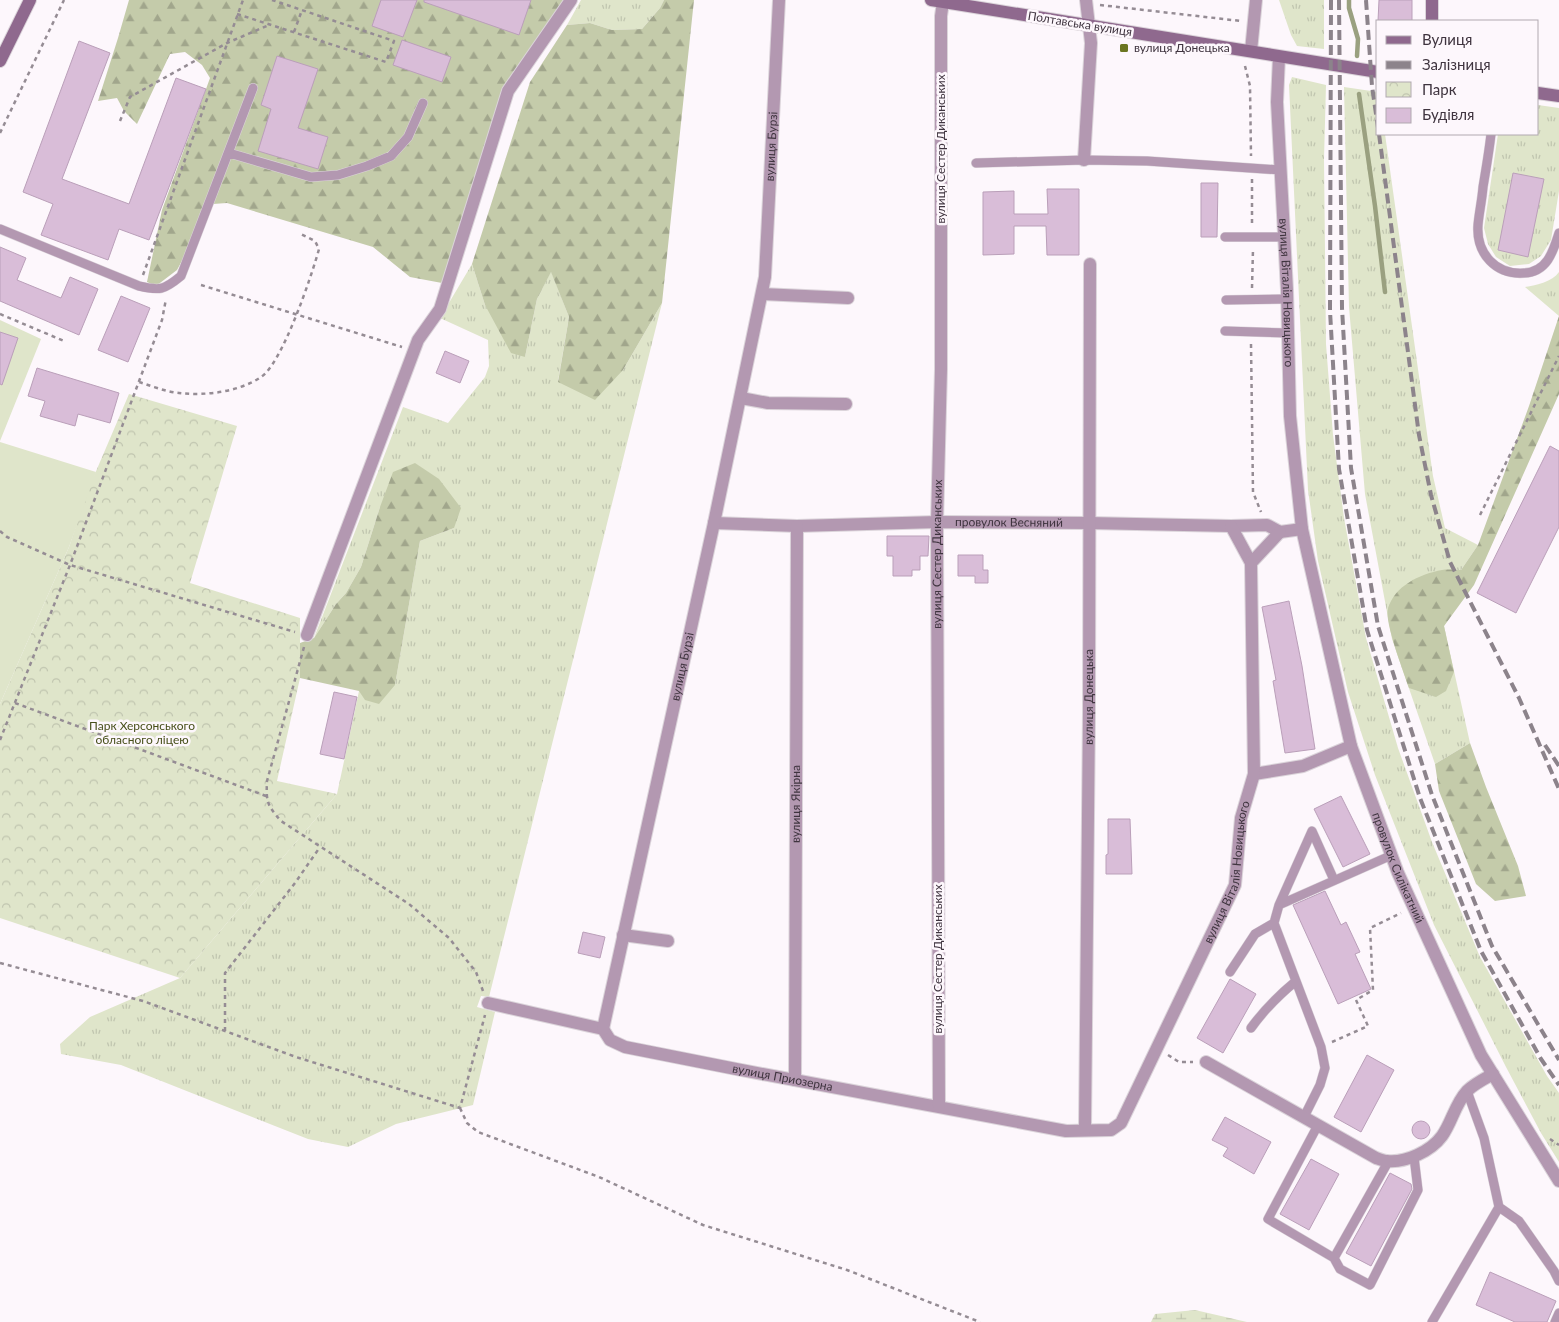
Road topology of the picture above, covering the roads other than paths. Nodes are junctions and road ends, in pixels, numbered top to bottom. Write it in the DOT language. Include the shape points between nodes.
graph roads {
  1 [pos="30,0"];
  2 [pos="571,0"];
  3 [pos="779,0"];
  4 [pos="1256,0"];
  5 [pos="1432,0"];
  6 [pos="937,1"];
  7 [pos="1086,2"];
  8 [pos="963,3"];
  9 [pos="1432,20"];
  10 [pos="1088,25"];
  11 [pos="1252,51"];
  12 [pos="2,54"];
  13 [pos="1279,57"];
  14 [pos="1376,72"];
  15 [pos="254,88"];
  16 [pos="1539,93"];
  17 [pos="1559,96"];
  18 [pos="423,103"];
  19 [pos="1491,135"];
  20 [pos="229,153"];
  21 [pos="1084,160"];
  22 [pos="976,163"];
  23 [pos="1281,170"];
  24 [pos="0,229"];
  25 [pos="1559,233"];
  26 [pos="1225,237"];
  27 [pos="1284,237"];
  28 [pos="1090,264"];
  29 [pos="762,294"];
  30 [pos="848,298"];
  31 [pos="1287,299"];
  32 [pos="1226,300"];
  33 [pos="1225,331"];
  34 [pos="1288,333"];
  35 [pos="740,398"];
  36 [pos="846,404"];
  37 [pos="937,522"];
  38 [pos="714,523"];
  39 [pos="1089,523"];
  40 [pos="796,526"];
  41 [pos="1230,526"];
  42 [pos="1302,529"];
  43 [pos="1280,532"];
  44 [pos="1251,563"];
  45 [pos="307,635"];
  46 [pos="1351,746"];
  47 [pos="1254,774"];
  48 [pos="1392,855"];
  49 [pos="1334,880"];
  50 [pos="1279,905"];
  51 [pos="1274,923"];
  52 [pos="624,935"];
  53 [pos="668,942"];
  54 [pos="1230,972"];
  55 [pos="1296,981"];
  56 [pos="488,1003"];
  57 [pos="1251,1028"];
  58 [pos="602,1029"];
  59 [pos="1206,1062"];
  60 [pos="1493,1074"];
  61 [pos="794,1080"];
  62 [pos="1467,1091"];
  63 [pos="939,1106"];
  64 [pos="1304,1117"];
  65 [pos="1318,1125"];
  66 [pos="1085,1130"];
  67 [pos="1414,1157"];
  68 [pos="1388,1162"];
  69 [pos="1559,1181"];
  70 [pos="1499,1207"];
  71 [pos="1334,1258"];
  72 [pos="1559,1281"];
  73 [pos="1559,1313"];
  74 [pos="1432,1322"];
  75 [pos="1555,1322"];
  1 -- 12 [label="main road"];
  2 -- 45 [label="street" via="508,91 440,309 418,340"];
  3 -- 29 [label="street, вулиця Бурзі"];
  4 -- 11 [label="street"];
  5 -- 9 [label="main road"];
  6 -- 8 [label="main road, Полтавська вулиця"];
  6 -- 37 [label="street, вулиця Сестер Диканських" via="941,16 941,369"];
  7 -- 10 [label="street"];
  8 -- 10 [label="main road, Полтавська вулиця"];
  10 -- 11 [label="main road, Полтавська вулиця"];
  10 -- 21 [label="street" via="1091,43"];
  11 -- 13 [label="main road, Полтавська вулиця"];
  13 -- 14 [label="main road, Полтавська вулиця"];
  13 -- 23 [label="street, вулиця Віталія Новицького" via="1277,102"];
  15 -- 20 [label="lane"];
  16 -- 17 [label="main road"];
  18 -- 20 [label="lane" via="408,137 391,156 338,175 311,177"];
  19 -- 25 [label="lane" via="1478,227 1480,242 1488,259 1500,270 1514,274 1531,273 1545,265"];
  20 -- 24 [label="lane" via="181,276 168,287 153,290 139,286"];
  21 -- 22 [label="lane"];
  21 -- 23 [label="lane"];
  23 -- 27 [label="street, вулиця Віталія Новицького"];
  26 -- 27 [label="lane"];
  27 -- 31 [label="street, вулиця Віталія Новицького"];
  28 -- 39 [label="street, вулиця Донецька"];
  29 -- 30 [label="street"];
  29 -- 35 [label="street, вулиця Бурзі"];
  31 -- 32 [label="lane"];
  31 -- 34 [label="street, вулиця Віталія Новицького"];
  33 -- 34 [label="lane"];
  34 -- 42 [label="street, вулиця Віталія Новицького" via="1290,416"];
  35 -- 36 [label="street" via="768,403"];
  35 -- 38 [label="street, вулиця Бурзі"];
  37 -- 39 [label="street, провулок Весняний"];
  37 -- 40 [label="street, провулок Весняний"];
  37 -- 63 [label="street, вулиця Сестер Диканських"];
  38 -- 40 [label="street, провулок Весняний"];
  38 -- 52 [label="street, вулиця Бурзі"];
  39 -- 41 [label="street, провулок Весняний"];
  39 -- 66 [label="street, вулиця Донецька"];
  40 -- 61 [label="street, вулиця Якірна"];
  41 -- 43 [label="street, провулок Весняний" via="1267,525"];
  41 -- 44 [label="street, вулиця Віталія Новицького"];
  42 -- 43 [label="street, провулок Весняний"];
  42 -- 46 [label="street, провулок Силікатний"];
  43 -- 44 [label="street"];
  44 -- 47 [label="street, вулиця Віталія Новицького"];
  46 -- 47 [label="street" via="1303,766"];
  46 -- 48 [label="street, провулок Силікатний"];
  47 -- 66 [label="street, вулиця Віталія Новицького" via="1241,818 1235,885 1121,1123 1111,1130"];
  48 -- 49 [label="lane"];
  48 -- 60 [label="street, провулок Силікатний" via="1481,1055"];
  49 -- 50 [label="lane"];
  49 -- 50 [label="lane" via="1312,831"];
  50 -- 51 [label="lane"];
  51 -- 54 [label="lane" via="1255,934"];
  51 -- 55 [label="lane"];
  52 -- 53 [label="street"];
  52 -- 58 [label="street, вулиця Бурзі"];
  55 -- 57 [label="lane" via="1278,996"];
  55 -- 64 [label="lane" via="1321,1047 1325,1068"];
  56 -- 58 [label="street, вулиця Приозерна"];
  58 -- 61 [label="street, вулиця Приозерна" via="610,1040 625,1047"];
  59 -- 64 [label="street"];
  60 -- 62 [label="street"];
  60 -- 69 [label="street, провулок Силікатний"];
  61 -- 63 [label="street, вулиця Приозерна"];
  62 -- 67 [label="street" via="1442,1135 1430,1149"];
  62 -- 70 [label="lane" via="1484,1138"];
  63 -- 66 [label="street, вулиця Приозерна" via="1066,1131"];
  64 -- 65 [label="street"];
  65 -- 68 [label="street"];
  65 -- 71 [label="lane" via="1268,1219"];
  67 -- 68 [label="street"];
  67 -- 71 [label="lane" via="1418,1190 1370,1285 1340,1269"];
  68 -- 71 [label="lane"];
  70 -- 72 [label="lane" via="1519,1220"];
  70 -- 74 [label="lane"];
  73 -- 75 [label="lane"];
}
